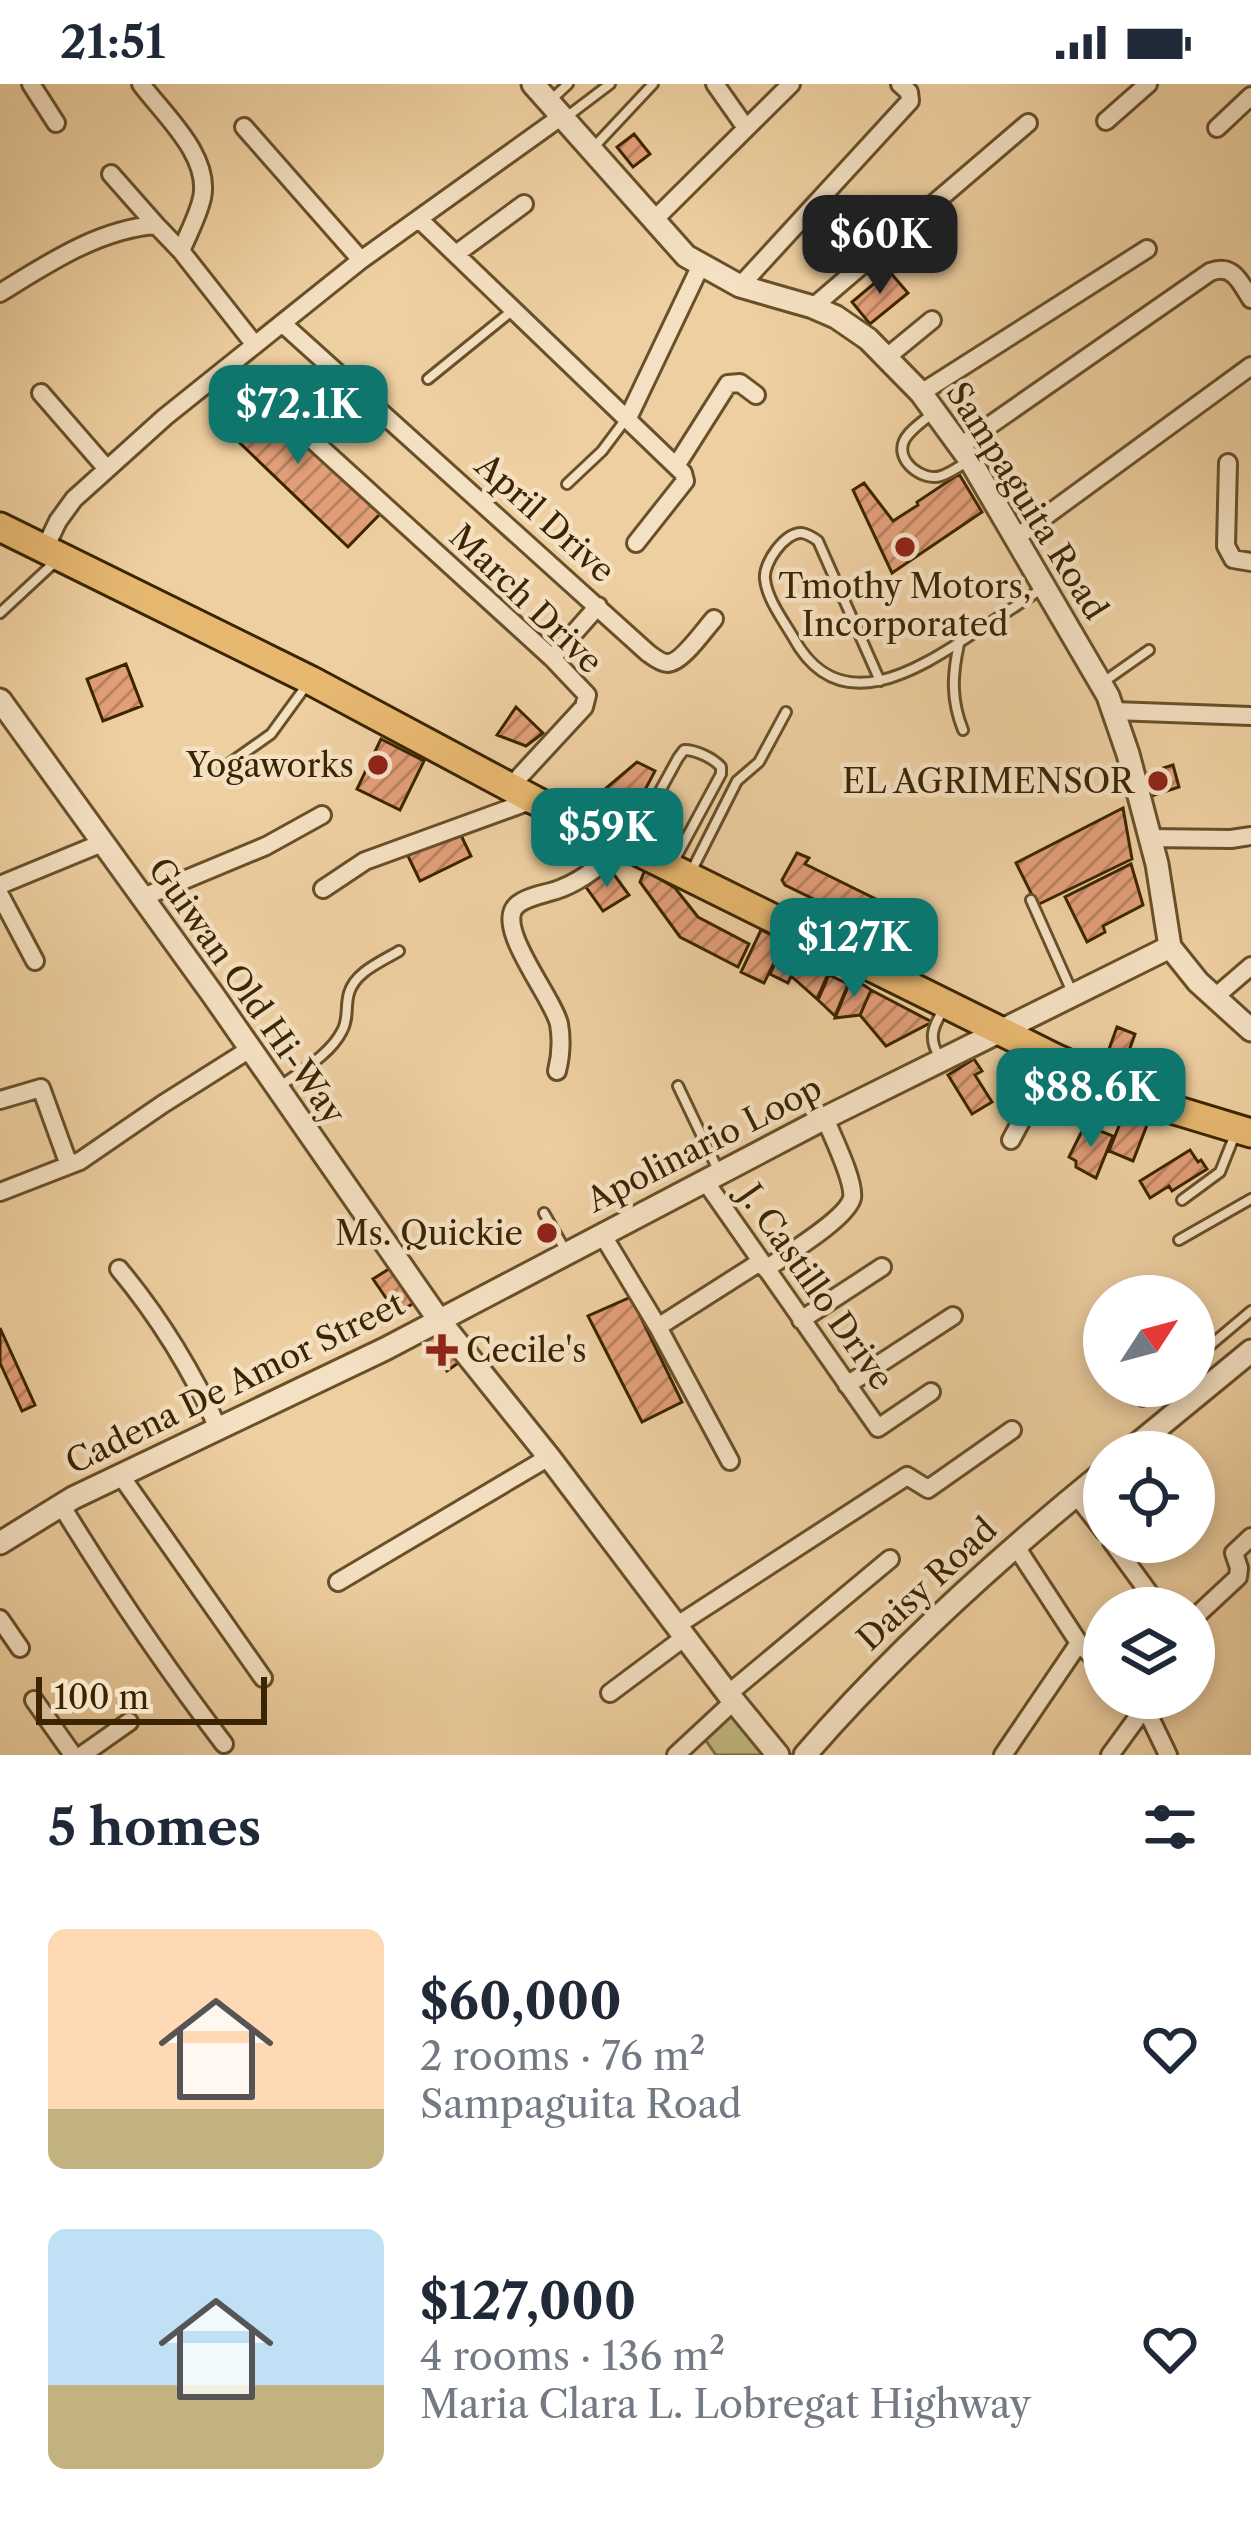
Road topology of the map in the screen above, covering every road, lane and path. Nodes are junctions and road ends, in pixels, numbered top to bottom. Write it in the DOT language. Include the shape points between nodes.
graph roads {
  1 [pos="31,84"];
  2 [pos="141,84"];
  3 [pos="568,84"];
  4 [pos="610,84"];
  5 [pos="653,84"];
  6 [pos="715,84"];
  7 [pos="791,84"];
  8 [pos="900,84"];
  9 [pos="1148,84"];
  10 [pos="1251,96"];
  11 [pos="549,100"];
  12 [pos="1106,121"];
  13 [pos="56,123"];
  14 [pos="1028,123"];
  15 [pos="244,127"];
  16 [pos="746,128"];
  17 [pos="1217,128"];
  18 [pos="591,150"];
  19 [pos="111,174"];
  20 [pos="524,204"];
  21 [pos="419,220"];
  22 [pos="654,220"];
  23 [pos="156,225"];
  24 [pos="1147,248"];
  25 [pos="181,251"];
  26 [pos="456,254"];
  27 [pos="361,260"];
  28 [pos="701,266"];
  29 [pos="1244,278"];
  30 [pos="740,286"];
  31 [pos="0,293"];
  32 [pos="1251,299"];
  33 [pos="813,307"];
  34 [pos="514,309"];
  35 [pos="932,320"];
  36 [pos="281,323"];
  37 [pos="255,345"];
  38 [pos="886,357"];
  39 [pos="230,365"];
  40 [pos="1251,366"];
  41 [pos="428,379"];
  42 [pos="41,393"];
  43 [pos="756,395"];
  44 [pos="928,402"];
  45 [pos="628,418"];
  46 [pos="965,453"];
  47 [pos="1228,464"];
  48 [pos="676,466"];
  49 [pos="107,469"];
  50 [pos="567,484"];
  51 [pos="0,527"];
  52 [pos="1017,537"];
  53 [pos="636,543"];
  54 [pos="53,552"];
  55 [pos="1251,562"];
  56 [pos="1045,587"];
  57 [pos="598,606"];
  58 [pos="0,613"];
  59 [pos="714,619"];
  60 [pos="959,643"];
  61 [pos="1149,650"];
  62 [pos="552,658"];
  63 [pos="310,680"];
  64 [pos="880,681"];
  65 [pos="1102,683"];
  66 [pos="0,700"];
  67 [pos="1114,711"];
  68 [pos="786,712"];
  69 [pos="1251,716"];
  70 [pos="963,730"];
  71 [pos="224,768"];
  72 [pos="522,794"];
  73 [pos="322,815"];
  74 [pos="1251,836"];
  75 [pos="1148,838"];
  76 [pos="102,842"];
  77 [pos="627,846"];
  78 [pos="680,873"];
  79 [pos="0,885"];
  80 [pos="323,889"];
  81 [pos="0,895"];
  82 [pos="141,898"];
  83 [pos="1031,900"];
  84 [pos="1170,947"];
  85 [pos="399,951"];
  86 [pos="35,961"];
  87 [pos="1251,966"];
  88 [pos="1073,995"];
  89 [pos="1215,998"];
  90 [pos="947,1003"];
  91 [pos="1001,1030"];
  92 [pos="1251,1030"];
  93 [pos="250,1049"];
  94 [pos="1055,1058"];
  95 [pos="942,1060"];
  96 [pos="556,1071"];
  97 [pos="678,1086"];
  98 [pos="277,1089"];
  99 [pos="0,1100"];
  100 [pos="825,1118"];
  101 [pos="1244,1131"];
  102 [pos="1011,1140"];
  103 [pos="69,1165"];
  104 [pos="712,1177"];
  105 [pos="0,1192"];
  106 [pos="1251,1199"];
  107 [pos="1182,1200"];
  108 [pos="544,1213"];
  109 [pos="602,1234"];
  110 [pos="1179,1240"];
  111 [pos="567,1253"];
  112 [pos="763,1266"];
  113 [pos="882,1268"];
  114 [pos="119,1269"];
  115 [pos="1251,1311"];
  116 [pos="952,1316"];
  117 [pos="801,1319"];
  118 [pos="439,1320"];
  119 [pos="658,1327"];
  120 [pos="1215,1341"];
  121 [pos="1248,1360"];
  122 [pos="848,1385"];
  123 [pos="931,1392"];
  124 [pos="219,1430"];
  125 [pos="1012,1430"];
  126 [pos="1155,1431"];
  127 [pos="549,1457"];
  128 [pos="730,1461"];
  129 [pos="121,1476"];
  130 [pos="1083,1489"];
  131 [pos="1076,1495"];
  132 [pos="1083,1504"];
  133 [pos="61,1505"];
  134 [pos="1251,1537"];
  135 [pos="0,1543"];
  136 [pos="1015,1545"];
  137 [pos="890,1559"];
  138 [pos="338,1582"];
  139 [pos="1215,1598"];
  140 [pos="0,1619"];
  141 [pos="680,1631"];
  142 [pos="1079,1643"];
  143 [pos="1083,1647"];
  144 [pos="20,1648"];
  145 [pos="263,1678"];
  146 [pos="610,1694"];
  147 [pos="731,1697"];
  148 [pos="34,1700"];
  149 [pos="1130,1719"];
  150 [pos="1149,1719"];
  151 [pos="129,1722"];
  152 [pos="224,1744"];
  153 [pos="73,1755"];
  154 [pos="82,1755"];
  155 [pos="676,1755"];
  156 [pos="778,1755"];
  157 [pos="805,1755"];
  158 [pos="1003,1755"];
  159 [pos="1110,1755"];
  160 [pos="1168,1755"];
  1 -- 13 [label="street"];
  2 -- 25 [label="street" via="203,174 200,208"];
  3 -- 11 [label="lane"];
  4 -- 11 [label="lane"];
  5 -- 18 [label="lane"];
  6 -- 16 [label="street"];
  7 -- 16 [label="street"];
  8 -- 30 [label="street" via="910,101"];
  9 -- 12 [label="street"];
  10 -- 17 [label="street"];
  11 -- 18 [label="street, Sampaguita Road"];
  11 -- 21 [label="street"];
  14 -- 33 [label="street"];
  15 -- 27 [label="street"];
  16 -- 22 [label="street"];
  18 -- 22 [label="street, Sampaguita Road"];
  19 -- 23 [label="street"];
  20 -- 26 [label="street"];
  21 -- 26 [label="street"];
  21 -- 27 [label="street"];
  22 -- 28 [label="street, Sampaguita Road"];
  23 -- 25 [label="street"];
  23 -- 31 [label="street" via="106,236"];
  24 -- 44 [label="street"];
  25 -- 37 [label="street"];
  26 -- 34 [label="street"];
  27 -- 36 [label="street"];
  28 -- 30 [label="street, Sampaguita Road"];
  28 -- 45 [label="street"];
  29 -- 32 [label="street"];
  29 -- 46 [label="street" via="1210,272"];
  30 -- 33 [label="street, Sampaguita Road"];
  33 -- 38 [label="street, Sampaguita Road"];
  34 -- 41 [label="lane"];
  34 -- 45 [label="street"];
  35 -- 38 [label="street"];
  36 -- 37 [label="street"];
  36 -- 57 [label="street, April Drive"];
  37 -- 39 [label="street"];
  38 -- 44 [label="street, Sampaguita Road"];
  39 -- 49 [label="street"];
  39 -- 62 [label="street, March Drive"];
  40 -- 52 [label="street"];
  42 -- 49 [label="street"];
  43 -- 48 [label="street" via="728,385"];
  44 -- 46 [label="street, Sampaguita Road"];
  44 -- 46 [label="lane" via="906,437 905,459 937,478"];
  45 -- 48 [label="street"];
  45 -- 50 [label="lane"];
  46 -- 52 [label="street, Sampaguita Road"];
  47 -- 55 [label="street" via="1226,546 1233,559"];
  48 -- 53 [label="street" via="685,482"];
  49 -- 54 [label="street" via="64,511"];
  51 -- 54 [label="highway"];
  52 -- 56 [label="street, Sampaguita Road"];
  54 -- 58 [label="lane"];
  54 -- 63 [label="highway"];
  56 -- 60 [label="lane"];
  56 -- 65 [label="street, Sampaguita Road"];
  57 -- 59 [label="street, April Drive" via="669,663"];
  57 -- 62 [label="street"];
  60 -- 64 [label="lane"];
  60 -- 70 [label="lane" via="951,680"];
  61 -- 65 [label="lane"];
  62 -- 72 [label="street, March Drive" via="588,700"];
  63 -- 71 [label="lane" via="282,723"];
  63 -- 72 [label="highway"];
  64 -- 64 [label="lane" via="837,680 799,648 764,570 795,534 818,541"];
  65 -- 67 [label="street, Sampaguita Road"];
  66 -- 76 [label="street, Guiwan Old Hi-Way"];
  67 -- 69 [label="street"];
  67 -- 75 [label="street, Sampaguita Road"];
  68 -- 78 [label="lane"];
  72 -- 77 [label="highway"];
  72 -- 80 [label="street" via="365,861"];
  73 -- 82 [label="street"];
  74 -- 75 [label="street"];
  75 -- 84 [label="street, Sampaguita Road"];
  76 -- 79 [label="street"];
  76 -- 82 [label="street, Guiwan Old Hi-Way"];
  77 -- 78 [label="highway"];
  77 -- 78 [label="lane" via="685,750 715,761 721,774"];
  77 -- 96 [label="street" via="577,881 512,909 517,941 559,1020"];
  78 -- 90 [label="highway"];
  81 -- 86 [label="street"];
  82 -- 93 [label="street, Guiwan Old Hi-Way"];
  83 -- 88 [label="lane"];
  84 -- 88 [label="street"];
  84 -- 89 [label="street"];
  85 -- 98 [label="lane" via="356,978 340,1035"];
  87 -- 89 [label="street"];
  88 -- 91 [label="street"];
  89 -- 92 [label="street"];
  90 -- 91 [label="highway"];
  90 -- 95 [label="lane" via="931,1036"];
  91 -- 94 [label="highway"];
  91 -- 95 [label="street, Apolinario Loop"];
  93 -- 98 [label="street, Guiwan Old Hi-Way"];
  93 -- 103 [label="street"];
  94 -- 101 [label="highway" via="1165,1107"];
  94 -- 102 [label="street"];
  95 -- 100 [label="street, Apolinario Loop"];
  97 -- 104 [label="lane"];
  98 -- 118 [label="street, Guiwan Old Hi-Way"];
  99 -- 103 [label="street" via="41,1088"];
  100 -- 104 [label="street, Apolinario Loop"];
  100 -- 112 [label="street" via="853,1195 849,1206"];
  101 -- 107 [label="lane" via="1220,1172"];
  103 -- 105 [label="street"];
  104 -- 109 [label="street, Apolinario Loop"];
  104 -- 112 [label="street, J. Castillo Drive"];
  106 -- 110 [label="lane"];
  108 -- 111 [label="lane"];
  109 -- 111 [label="street, Apolinario Loop"];
  109 -- 119 [label="street"];
  111 -- 118 [label="street, Apolinario Loop"];
  112 -- 117 [label="street, J. Castillo Drive"];
  112 -- 119 [label="street"];
  113 -- 117 [label="street"];
  114 -- 124 [label="street" via="177,1351"];
  115 -- 120 [label="lane"];
  116 -- 122 [label="street"];
  117 -- 122 [label="street, J. Castillo Drive"];
  118 -- 124 [label="street, Cadena De Amor Street"];
  118 -- 127 [label="street, Guiwan Old Hi-Way"];
  119 -- 128 [label="street"];
  121 -- 126 [label="street"];
  122 -- 123 [label="street, J. Castillo Drive" via="878,1428"];
  124 -- 129 [label="street, Cadena De Amor Street"];
  125 -- 141 [label="street" via="928,1489 907,1476"];
  127 -- 138 [label="street"];
  127 -- 141 [label="street, Guiwan Old Hi-Way"];
  129 -- 133 [label="street, Cadena De Amor Street"];
  129 -- 145 [label="street"];
  130 -- 131 [label="street, Daisy Road"];
  131 -- 132 [label="street"];
  131 -- 136 [label="street, Daisy Road"];
  133 -- 135 [label="street, Cadena De Amor Street"];
  133 -- 152 [label="street"];
  134 -- 139 [label="street" via="1234,1553 1238,1577"];
  136 -- 142 [label="street"];
  136 -- 157 [label="street, Daisy Road"];
  137 -- 147 [label="street"];
  140 -- 144 [label="street"];
  141 -- 146 [label="street"];
  141 -- 147 [label="street, Guiwan Old Hi-Way"];
  142 -- 143 [label="street"];
  142 -- 158 [label="street"];
  147 -- 155 [label="street"];
  147 -- 156 [label="street, Guiwan Old Hi-Way"];
  148 -- 153 [label="street"];
  149 -- 159 [label="street"];
  150 -- 160 [label="street"];
  151 -- 154 [label="street"];
}
